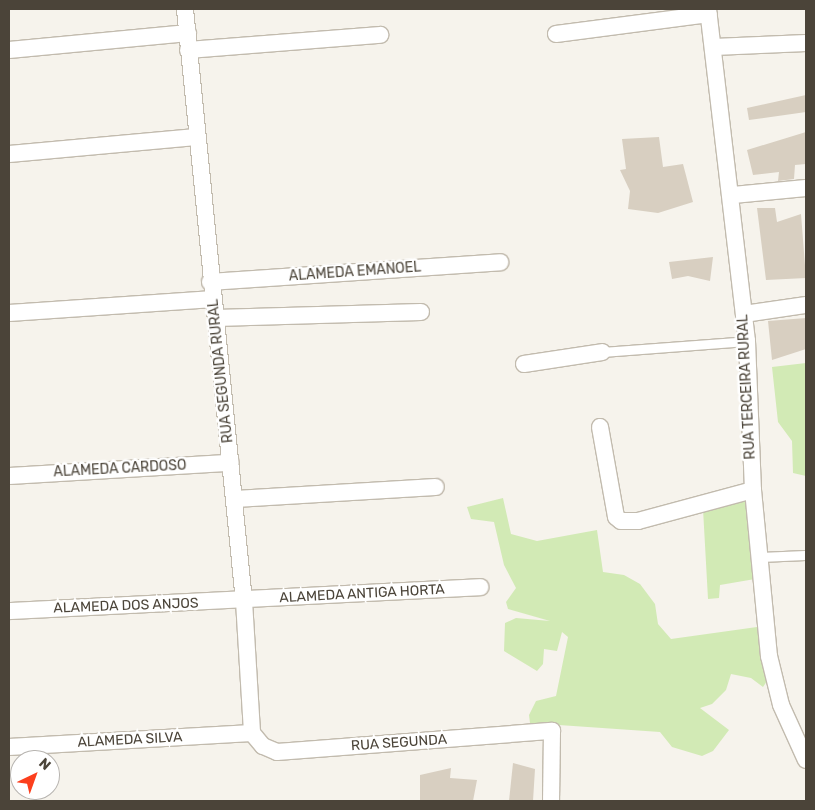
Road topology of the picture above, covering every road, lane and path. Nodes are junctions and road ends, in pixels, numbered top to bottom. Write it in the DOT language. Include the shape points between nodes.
graph roads {
  1 [pos="185,9"];
  2 [pos="708,12"];
  3 [pos="556,34"];
  4 [pos="380,35"];
  5 [pos="188,41"];
  6 [pos="806,43"];
  7 [pos="714,48"];
  8 [pos="9,50"];
  9 [pos="196,137"];
  10 [pos="9,154"];
  11 [pos="806,188"];
  12 [pos="732,195"];
  13 [pos="500,262"];
  14 [pos="210,282"];
  15 [pos="214,299"];
  16 [pos="806,305"];
  17 [pos="421,312"];
  18 [pos="9,313"];
  19 [pos="744,314"];
  20 [pos="216,318"];
  21 [pos="747,341"];
  22 [pos="602,352"];
  23 [pos="524,364"];
  24 [pos="600,428"];
  25 [pos="231,463"];
  26 [pos="9,476"];
  27 [pos="436,487"];
  28 [pos="753,490"];
  29 [pos="234,499"];
  30 [pos="806,555"];
  31 [pos="760,557"];
  32 [pos="480,587"];
  33 [pos="244,601"];
  34 [pos="9,611"];
  35 [pos="252,733"];
  36 [pos="9,747"];
  37 [pos="804,753"];
  38 [pos="551,801"];
  1 -- 5 [label="street, RUA SEGUNDA RURAL"];
  2 -- 3 [label="street"];
  2 -- 7 [label="street, RUA TERCEIRA RURAL"];
  4 -- 5 [label="street"];
  5 -- 8 [label="street"];
  5 -- 9 [label="street, RUA SEGUNDA RURAL"];
  6 -- 7 [label="street"];
  7 -- 12 [label="street, RUA TERCEIRA RURAL"];
  9 -- 10 [label="street"];
  9 -- 14 [label="street, RUA SEGUNDA RURAL"];
  11 -- 12 [label="street"];
  12 -- 19 [label="street, RUA TERCEIRA RURAL"];
  13 -- 14 [label="street, ALAMEDA EMANOEL"];
  14 -- 15 [label="street, RUA SEGUNDA RURAL"];
  15 -- 18 [label="street"];
  15 -- 20 [label="street, RUA SEGUNDA RURAL"];
  16 -- 19 [label="street"];
  17 -- 20 [label="street"];
  19 -- 21 [label="street, RUA TERCEIRA RURAL"];
  20 -- 25 [label="street, RUA SEGUNDA RURAL"];
  21 -- 22 [label="lane"];
  21 -- 28 [label="street, RUA TERCEIRA RURAL"];
  22 -- 23 [label="street"];
  24 -- 28 [label="street" via="616,517 621,521 638,521"];
  25 -- 26 [label="street, ALAMEDA CARDOSO"];
  25 -- 29 [label="street, RUA SEGUNDA RURAL"];
  27 -- 29 [label="street"];
  28 -- 31 [label="street, RUA TERCEIRA RURAL"];
  29 -- 33 [label="street, RUA SEGUNDA RURAL"];
  30 -- 31 [label="lane"];
  31 -- 37 [label="street, RUA TERCEIRA RURAL" via="769,656 781,705"];
  32 -- 33 [label="street, ALAMEDA ANTIGA HORTA"];
  33 -- 34 [label="street, ALAMEDA DOS ANJOS"];
  33 -- 35 [label="street, RUA SEGUNDA RURAL"];
  35 -- 36 [label="street, ALAMEDA SILVA"];
  35 -- 38 [label="street, RUA SEGUNDA" via="263,746 277,752 552,731"];
}
